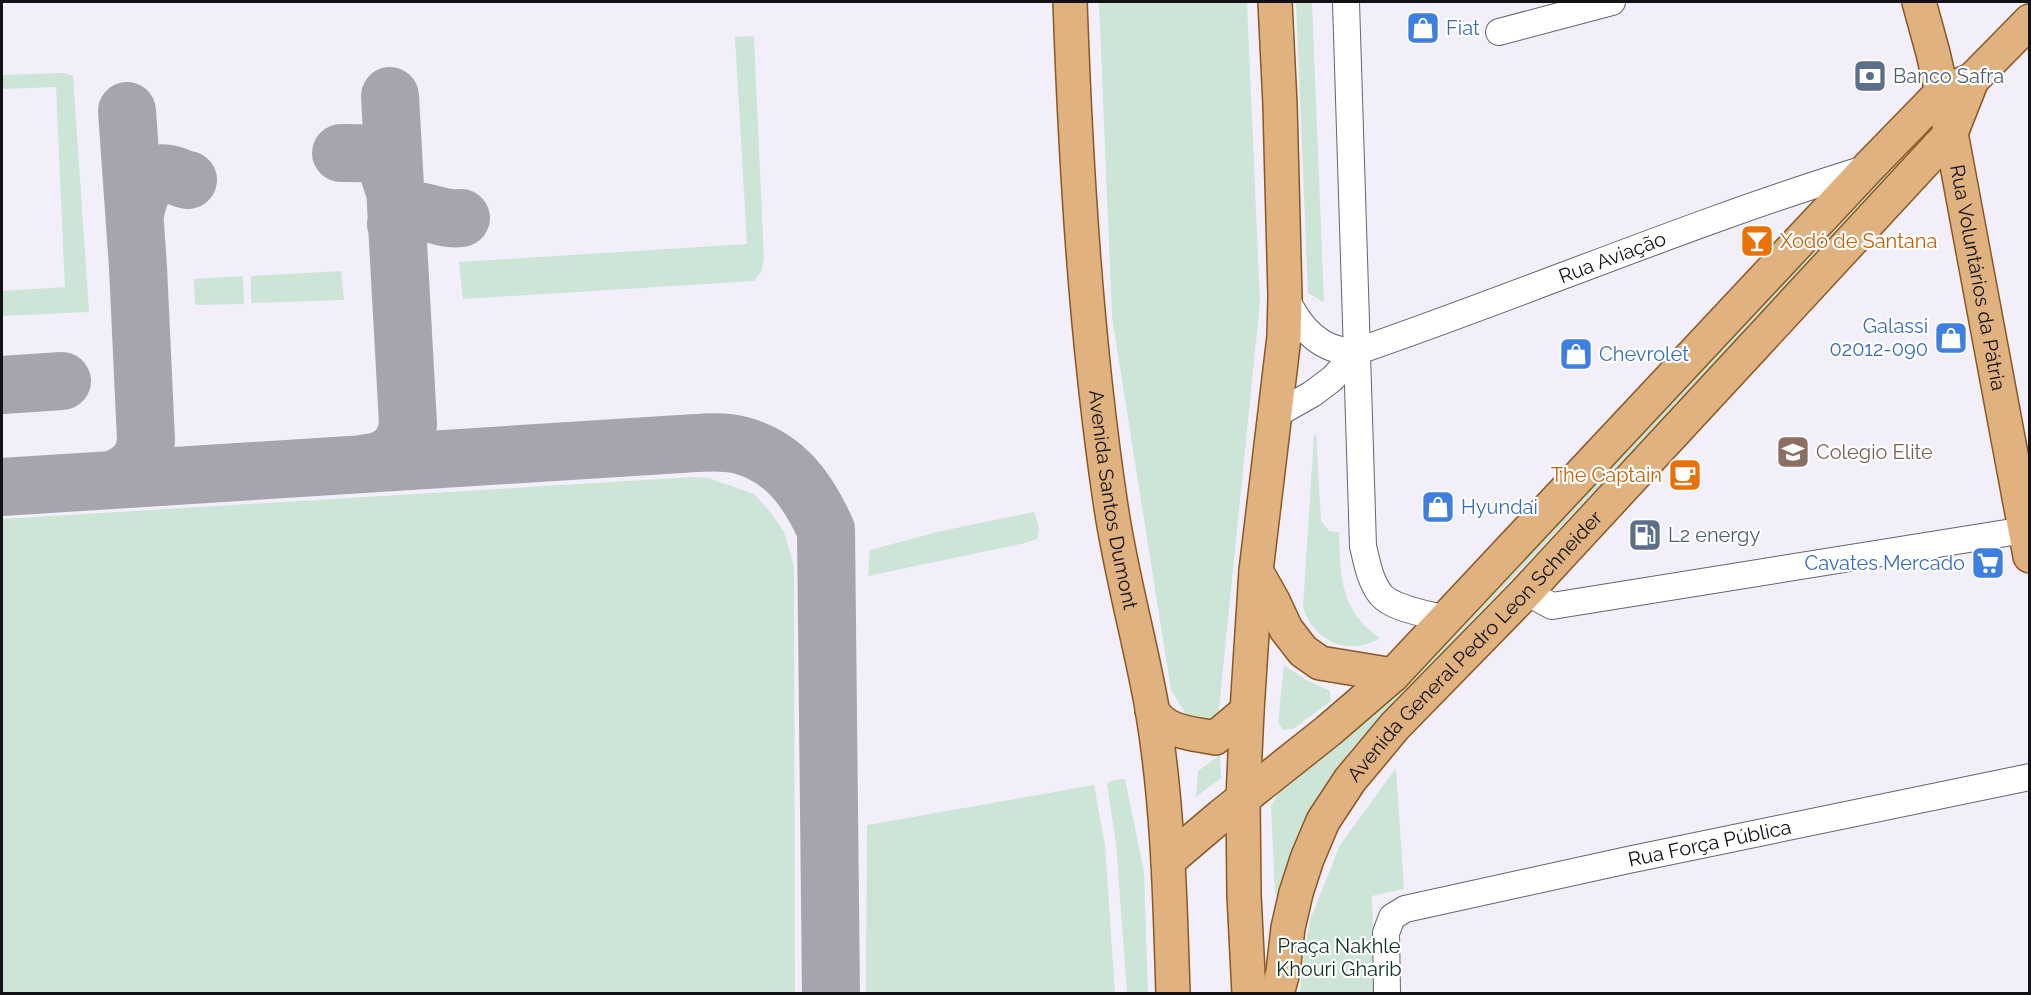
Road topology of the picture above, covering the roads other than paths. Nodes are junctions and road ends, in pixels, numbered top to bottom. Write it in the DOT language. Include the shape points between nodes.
graph roads {
  1 [pos="1070,2"];
  2 [pos="1275,2"];
  3 [pos="1346,2"];
  4 [pos="1612,2"];
  5 [pos="1919,2"];
  6 [pos="2030,21"];
  7 [pos="1499,32"];
  8 [pos="1972,80"];
  9 [pos="1942,92"];
  10 [pos="1951,133"];
  11 [pos="1868,168"];
  12 [pos="1285,296"];
  13 [pos="1358,351"];
  14 [pos="1275,415"];
  15 [pos="2027,543"];
  16 [pos="1256,570"];
  17 [pos="1526,592"];
  18 [pos="1446,619"];
  19 [pos="1393,675"];
  20 [pos="1152,710"];
  21 [pos="1246,711"];
  22 [pos="2030,777"];
  23 [pos="1243,798"];
  24 [pos="1168,861"];
  25 [pos="1173,993"];
  26 [pos="1249,993"];
  27 [pos="1277,993"];
  28 [pos="1387,993"];
  1 -- 20 [label="main road, Avenida Santos Dumont" via="1086,293 1097,394 1111,508"];
  2 -- 12 [label="main road"];
  3 -- 13 [label="street"];
  4 -- 7 [label="street"];
  5 -- 9 [label="main road, Rua Voluntários da Pátria"];
  6 -- 8 [label="main road"];
  8 -- 9 [label="main road"];
  8 -- 10 [label="main road"];
  9 -- 10 [label="main road, Rua Voluntários da Pátria"];
  9 -- 11 [label="main road, Avenida General Pedro Leon Schneider"];
  10 -- 15 [label="main road, Rua Voluntários da Pátria"];
  10 -- 17 [label="main road, Avenida General Pedro Leon Schneider"];
  11 -- 13 [label="street, Rua Aviação" via="1744,209"];
  11 -- 18 [label="main road, Avenida General Pedro Leon Schneider"];
  12 -- 13 [label="street, Rua Aviação" via="1294,315 1318,342 1344,352"];
  12 -- 14 [label="main road"];
  13 -- 14 [label="street, Rua Aviação" via="1332,380"];
  13 -- 18 [label="street" via="1363,546 1370,577 1382,596 1404,608"];
  14 -- 16 [label="main road"];
  15 -- 17 [label="street" via="1552,606"];
  16 -- 19 [label="main road" via="1286,629 1303,651 1320,663"];
  16 -- 21 [label="main road"];
  17 -- 27 [label="main road, Avenida General Pedro Leon Schneider" via="1395,726 1350,780 1323,821 1296,892"];
  18 -- 19 [label="main road, Avenida General Pedro Leon Schneider"];
  19 -- 23 [label="main road, Avenida General Pedro Leon Schneider"];
  20 -- 21 [label="main road" via="1171,729 1215,738"];
  20 -- 24 [label="main road, Avenida Santos Dumont"];
  21 -- 23 [label="main road"];
  22 -- 28 [label="street, Rua Força Pública" via="1405,909 1392,917 1386,933"];
  23 -- 24 [label="main road, Avenida General Pedro Leon Schneider"];
  23 -- 26 [label="main road"];
  24 -- 25 [label="main road, Avenida Santos Dumont"];
}
